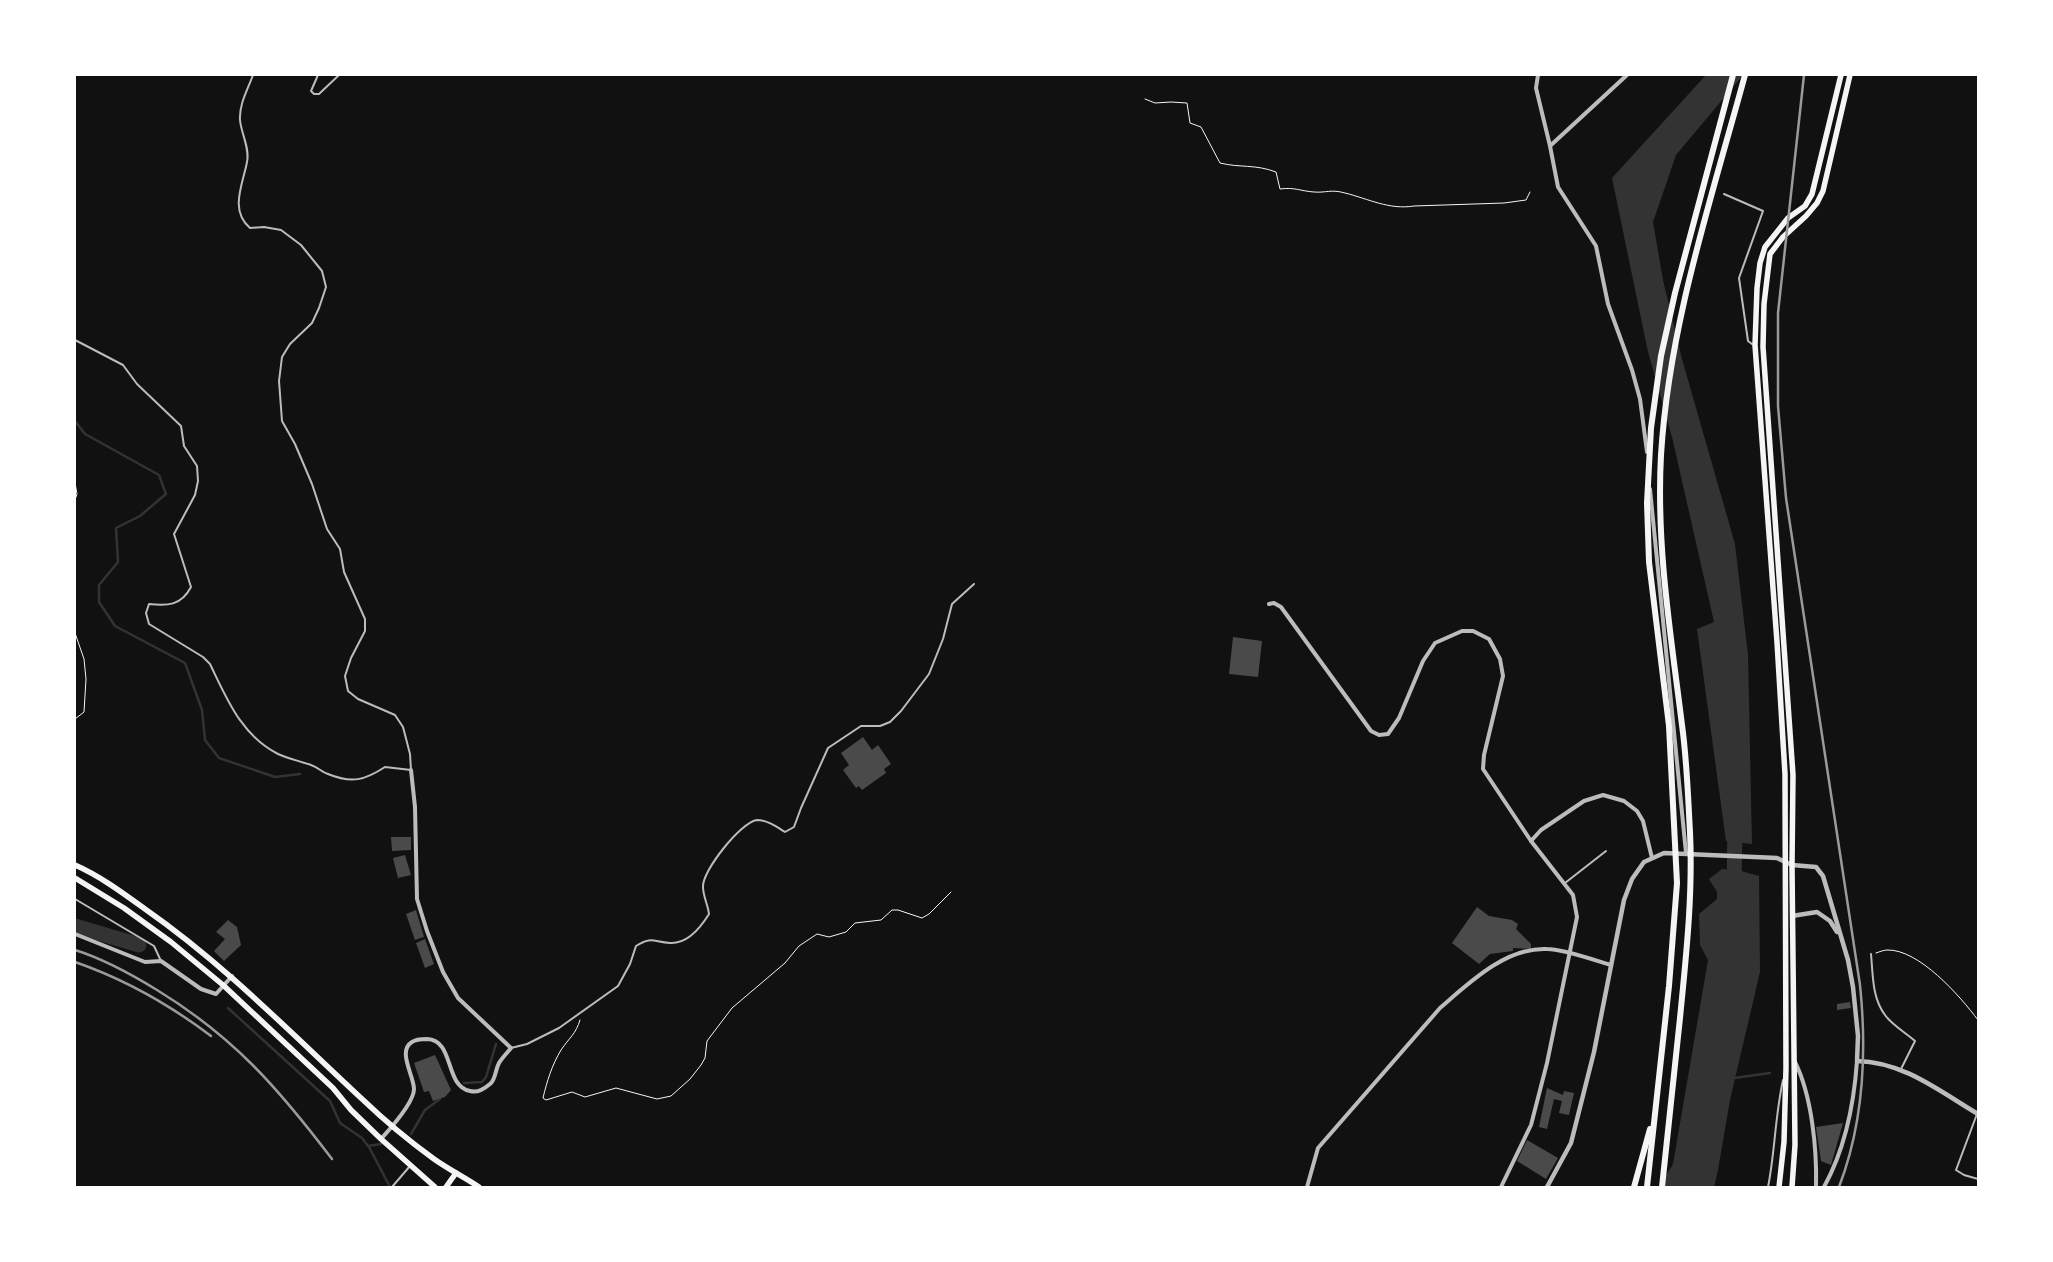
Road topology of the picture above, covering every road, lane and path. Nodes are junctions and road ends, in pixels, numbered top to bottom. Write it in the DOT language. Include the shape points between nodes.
graph roads {
  1 [pos="254,75"];
  2 [pos="318,75"];
  3 [pos="339,75"];
  4 [pos="1538,75"];
  5 [pos="1627,75"];
  6 [pos="1733,75"];
  7 [pos="1745,75"];
  8 [pos="1842,75"];
  9 [pos="1850,75"];
  10 [pos="1145,99"];
  11 [pos="1550,146"];
  12 [pos="1530,192"];
  13 [pos="1724,194"];
  14 [pos="75,340"];
  15 [pos="1755,345"];
  16 [pos="1763,347"];
  17 [pos="75,483"];
  18 [pos="75,500"];
  19 [pos="75,541"];
  20 [pos="75,548"];
  21 [pos="974,584"];
  22 [pos="1269,604"];
  23 [pos="75,633"];
  24 [pos="75,719"];
  25 [pos="411,770"];
  26 [pos="1531,841"];
  27 [pos="1606,851"];
  28 [pos="1686,852"];
  29 [pos="1652,858"];
  30 [pos="1784,862"];
  31 [pos="75,865"];
  32 [pos="1792,865"];
  33 [pos="75,878"];
  34 [pos="1565,883"];
  35 [pos="951,892"];
  36 [pos="75,899"];
  37 [pos="1785,916"];
  38 [pos="1792,916"];
  39 [pos="75,934"];
  40 [pos="1840,936"];
  41 [pos="1568,954"];
  42 [pos="1870,954"];
  43 [pos="161,961"];
  44 [pos="1611,965"];
  45 [pos="232,976"];
  46 [pos="223,985"];
  47 [pos="582,1012"];
  48 [pos="1978,1020"];
  49 [pos="511,1048"];
  50 [pos="1794,1060"];
  51 [pos="1857,1060"];
  52 [pos="1786,1068"];
  53 [pos="1900,1069"];
  54 [pos="1978,1114"];
  55 [pos="1654,1116"];
  56 [pos="393,1126"];
  57 [pos="381,1139"];
  58 [pos="411,1164"];
  59 [pos="456,1173"];
  60 [pos="1978,1179"];
  61 [pos="470,1182"];
  62 [pos="392,1187"];
  63 [pos="435,1187"];
  64 [pos="446,1187"];
  65 [pos="466,1187"];
  66 [pos="479,1187"];
  67 [pos="1307,1187"];
  68 [pos="1501,1187"];
  69 [pos="1547,1187"];
  70 [pos="1634,1187"];
  71 [pos="1647,1187"];
  72 [pos="1662,1187"];
  73 [pos="1768,1187"];
  74 [pos="1779,1187"];
  75 [pos="1792,1187"];
  76 [pos="1816,1187"];
  77 [pos="1824,1187"];
  1 -- 25 [label="lane" via="240,109 248,161 238,201 243,221 250,228 281,230 301,245 322,271 326,287 312,322 282,357 279,381 282,421 312,484 326,529 340,549 344,572 365,619 365,631 345,676 348,691 358,699 395,715 403,727"];
  2 -- 3 [label="lane" via="311,91 314,94 319,94"];
  4 -- 11 [label="street" via="1536,88"];
  5 -- 11 [label="street"];
  6 -- 55 [label="highway" via="1674,293 1651,428 1647,503 1649,562 1669,726 1677,883"];
  7 -- 72 [label="highway" via="1678,324 1661,456 1664,574 1688,787 1691,887"];
  8 -- 15 [label="main road" via="1812,194 1764,247 1757,288"];
  9 -- 16 [label="main road" via="1823,191 1817,203 1770,254"];
  10 -- 12 [label="path" via="1154,103 1187,104 1190,123 1201,127 1220,162 1233,166 1261,166 1276,172 1280,190 1292,187 1317,193 1329,190 1343,192 1400,208 1504,203 1526,200"];
  11 -- 28 [label="street" via="1558,187 1596,246 1608,304 1640,399"];
  13 -- 15 [label="lane" via="1763,211 1739,278 1748,341"];
  14 -- 25 [label="lane" via="123,365 180,426 184,446 197,466 195,495 174,534 191,587 174,604 148,604 149,624 204,657 239,721 278,754 347,780 367,779 385,767"];
  15 -- 16 [label="lane"];
  15 -- 30 [label="main road" via="1785,765"];
  16 -- 32 [label="main road" via="1793,774"];
  17 -- 18 [label="path"];
  19 -- 20 [label="path"];
  21 -- 47 [label="lane" via="952,604 929,674 901,711 890,722 880,726 860,726 828,748 794,827 785,832 755,820 736,834 710,865 702,886 709,914 699,929 673,944 646,940 636,946 618,986"];
  22 -- 26 [label="street" via="1281,607 1371,731 1379,735 1388,734 1399,718 1423,661 1435,643 1462,631 1473,631 1489,639 1500,659 1503,676 1483,769"];
  23 -- 24 [label="path" via="84,659 86,679 84,712"];
  25 -- 49 [label="street" via="417,899 427,931 443,972 458,998"];
  26 -- 29 [label="street" via="1541,830 1584,801 1604,795 1624,801 1637,810"];
  26 -- 34 [label="street"];
  27 -- 34 [label="lane"];
  28 -- 29 [label="street" via="1664,852"];
  28 -- 30 [label="street" via="1776,858"];
  29 -- 44 [label="street" via="1638,870 1624,900"];
  30 -- 32 [label="street"];
  30 -- 37 [label="main road"];
  31 -- 45 [label="main road" via="94,874 172,927"];
  32 -- 38 [label="main road"];
  32 -- 40 [label="street" via="1816,866 1820,870"];
  33 -- 46 [label="main road" via="139,920"];
  34 -- 41 [label="street" via="1572,895 1577,917"];
  35 -- 47 [label="path" via="922,918 892,910 881,920 855,923 846,932 829,936 816,934 799,946 732,1008 707,1041 701,1065 671,1096 657,1099 616,1088 585,1097 572,1092 546,1100 543,1098 550,1071 577,1031"];
  36 -- 43 [label="lane" via="154,946"];
  37 -- 38 [label="street"];
  37 -- 52 [label="main road"];
  38 -- 40 [label="street" via="1817,912 1830,921"];
  38 -- 50 [label="main road"];
  39 -- 43 [label="street" via="145,962"];
  40 -- 51 [label="street" via="1853,987"];
  41 -- 44 [label="street"];
  41 -- 67 [label="street" via="1548,948 1499,962 1440,1008 1318,1148"];
  41 -- 68 [label="street" via="1531,1125"];
  42 -- 48 [label="path" via="1888,950 1925,965 1953,989"];
  42 -- 53 [label="lane" via="1879,1004 1886,1016 1915,1041"];
  43 -- 46 [label="street" via="201,989 216,994"];
  44 -- 69 [label="street" via="1572,1143"];
  45 -- 46 [label="street"];
  45 -- 56 [label="main road"];
  46 -- 57 [label="main road" via="327,1081 350,1110"];
  47 -- 49 [label="lane" via="559,1028"];
  49 -- 56 [label="street" via="499,1063 492,1082 473,1092 458,1086 446,1053 438,1044 431,1039 412,1042 405,1054 413,1095"];
  50 -- 75 [label="main road"];
  50 -- 76 [label="street" via="1803,1078 1816,1148"];
  51 -- 53 [label="street"];
  51 -- 77 [label="street" via="1855,1089 1840,1152"];
  52 -- 73 [label="lane" via="1778,1102"];
  52 -- 74 [label="main road"];
  53 -- 54 [label="street" via="1926,1081"];
  54 -- 60 [label="lane" via="1956,1170"];
  55 -- 70 [label="highway"];
  55 -- 71 [label="highway"];
  56 -- 57 [label="street"];
  56 -- 59 [label="main road"];
  57 -- 58 [label="main road"];
  58 -- 62 [label="lane"];
  58 -- 63 [label="main road"];
  59 -- 61 [label="main road"];
  59 -- 64 [label="main road"];
  61 -- 65 [label="main road"];
  61 -- 66 [label="main road"];
}
